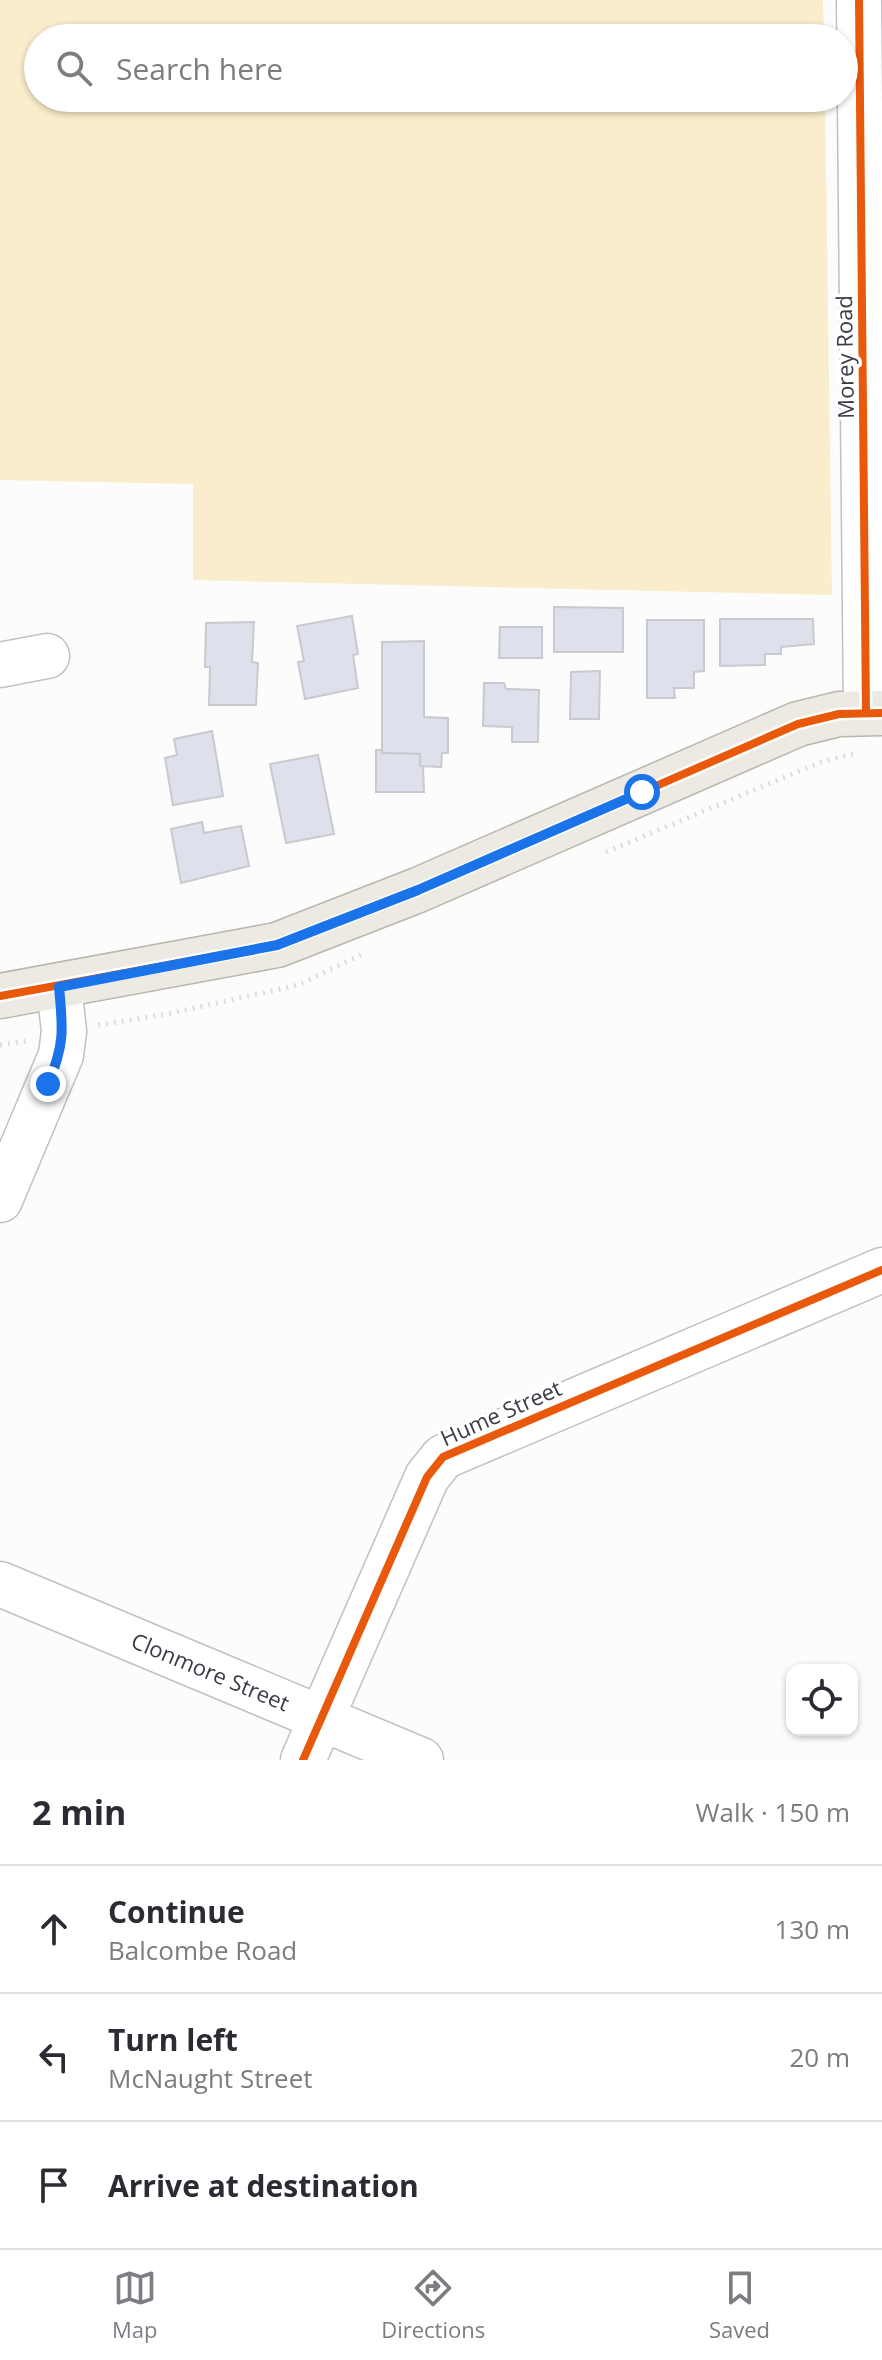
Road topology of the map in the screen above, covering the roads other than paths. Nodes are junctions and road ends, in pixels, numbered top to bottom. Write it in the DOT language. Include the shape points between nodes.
graph roads {
  1 [pos="859,0"];
  2 [pos="47,656"];
  3 [pos="0,665"];
  4 [pos="874,713"];
  5 [pos="59,987"];
  6 [pos="0,996"];
  7 [pos="0,1200"];
  8 [pos="882,1270"];
  9 [pos="0,1584"];
  10 [pos="321,1718"];
  11 [pos="303,1760"];
  12 [pos="421,1760"];
  1 -- 4 [label="street, Morey Road"];
  2 -- 3 [label="street"];
  4 -- 5 [label="main road" via="821,717 777,732 418,890 277,945"];
  5 -- 6 [label="main road"];
  5 -- 7 [label="street" via="61,1055"];
  8 -- 10 [label="street, Hume Street" via="443,1457 427,1477"];
  9 -- 10 [label="street, Clonmore Street"];
  10 -- 11 [label="street, Hume Street"];
  10 -- 12 [label="street, Clonmore Street"];
}
